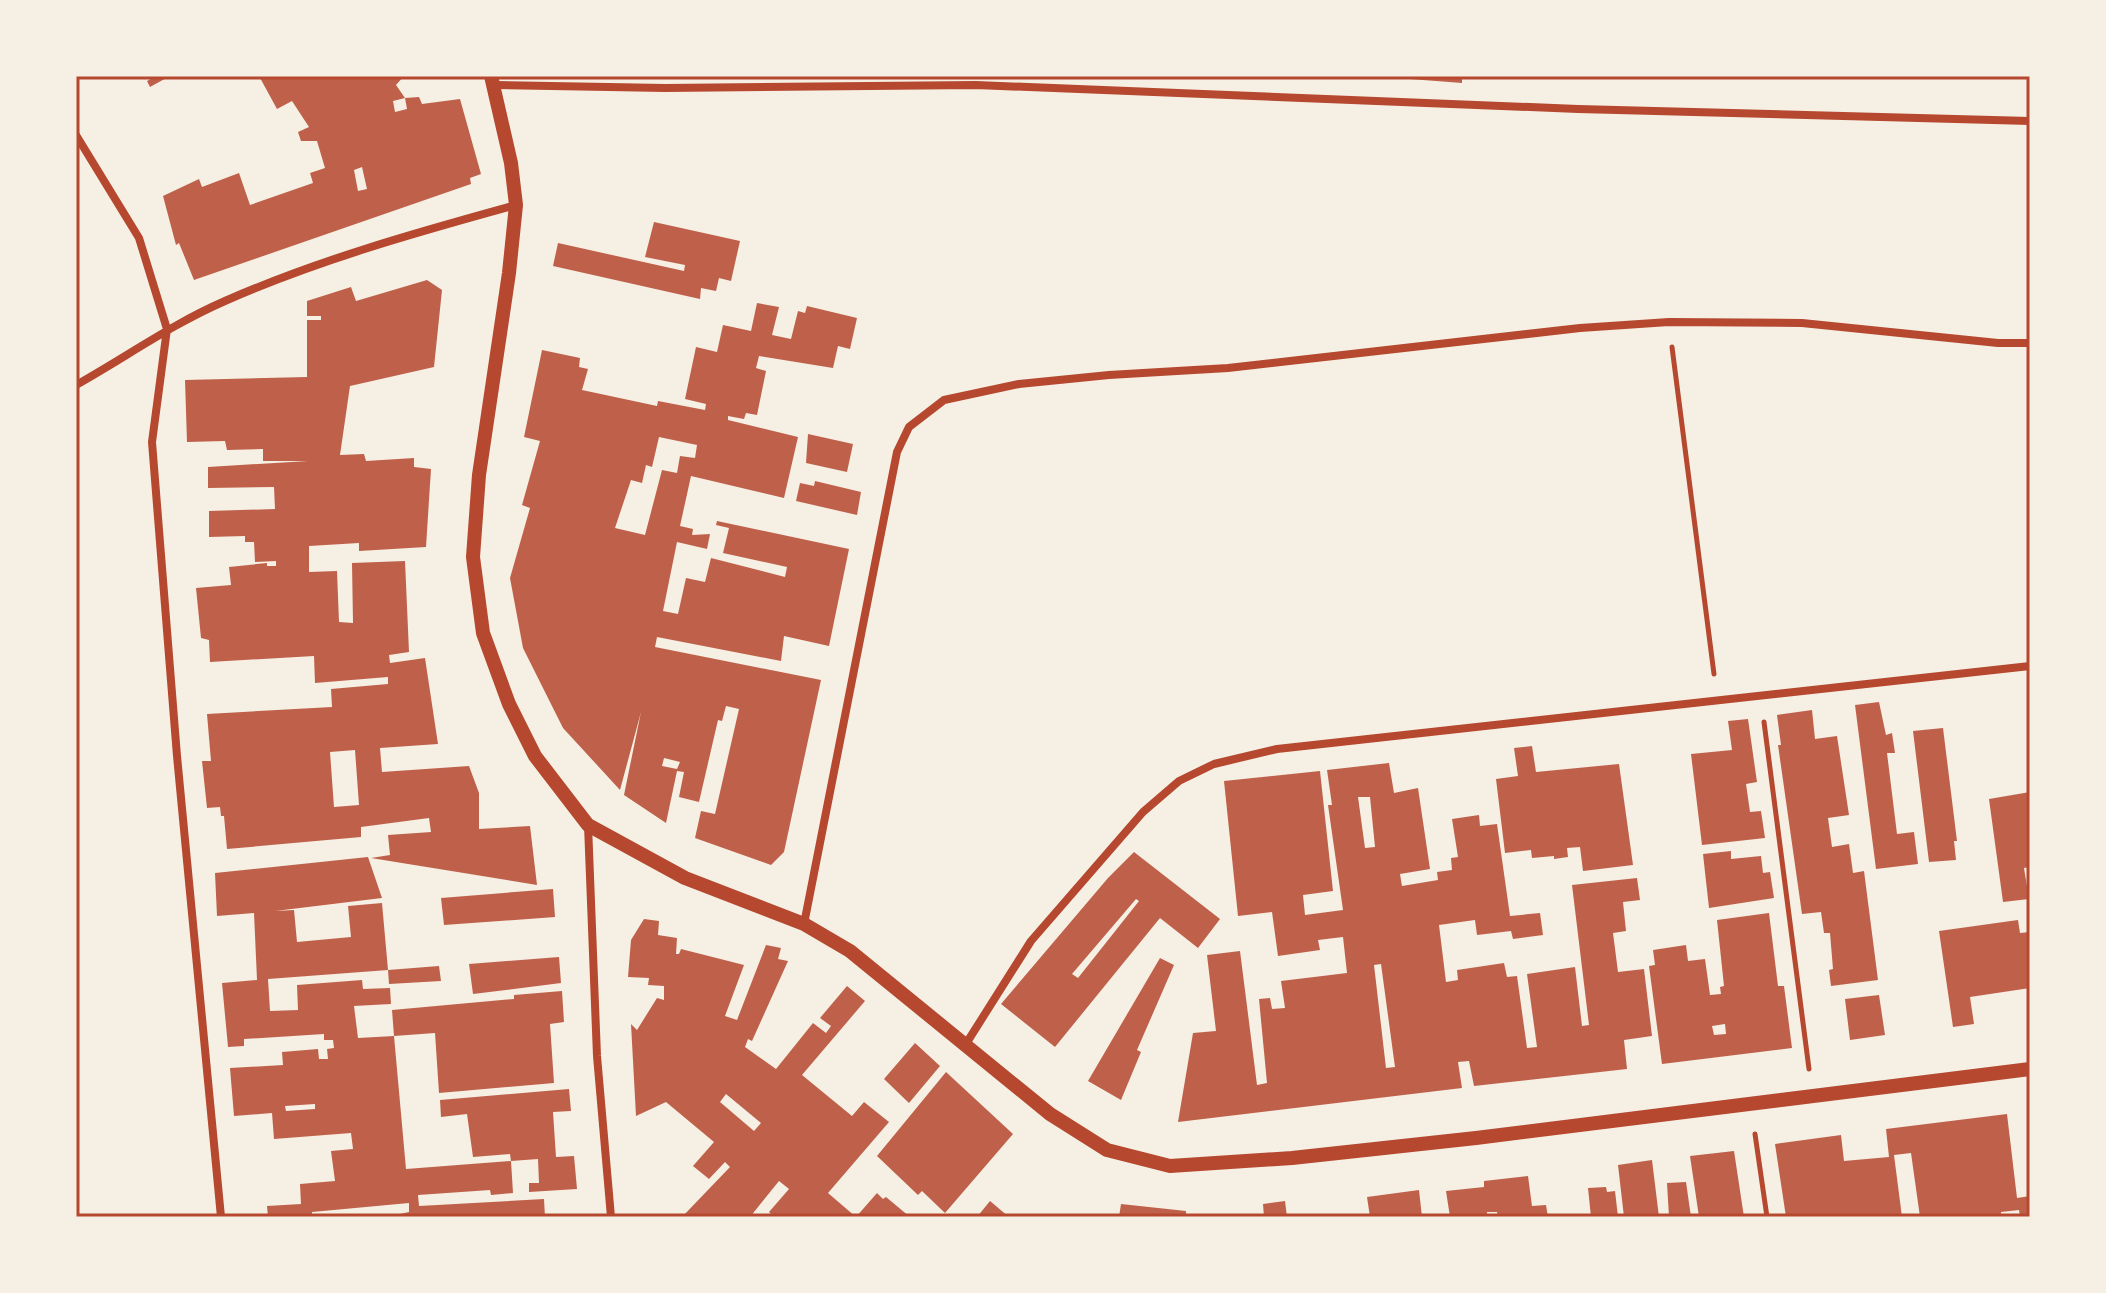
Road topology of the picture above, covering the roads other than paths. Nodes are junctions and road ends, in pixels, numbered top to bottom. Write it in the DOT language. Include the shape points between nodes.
graph roads {
  1 [pos="970,76"];
  2 [pos="493,81"];
  3 [pos="976,85"];
  4 [pos="2030,121"];
  5 [pos="76,135"];
  6 [pos="516,205"];
  7 [pos="167,329"];
  8 [pos="2030,343"];
  9 [pos="76,385"];
  10 [pos="2030,666"];
  11 [pos="588,825"];
  12 [pos="804,924"];
  13 [pos="964,1047"];
  14 [pos="2030,1069"];
  15 [pos="221,1217"];
  16 [pos="611,1217"];
  1 -- 3 [label="street"];
  2 -- 3 [label="street" via="665,88"];
  2 -- 6 [label="street"];
  3 -- 4 [label="street"];
  5 -- 7 [label="street" via="139,238"];
  6 -- 7 [label="street" via="301,271"];
  6 -- 11 [label="street" via="473,557 483,633 509,704 535,756"];
  7 -- 9 [label="street"];
  7 -- 15 [label="street" via="152,442"];
  8 -- 12 [label="street" via="1802,323 1669,322 1019,384 971,392 928,409 909,427 897,452"];
  10 -- 13 [label="street" via="1277,749 1214,764 1179,781 1112,846 1031,941"];
  11 -- 12 [label="street" via="685,878"];
  11 -- 16 [label="street" via="597,1056"];
  12 -- 13 [label="street" via="850,951"];
  13 -- 14 [label="street" via="1050,1114 1107,1150 1170,1166 1460,1140"];
}
